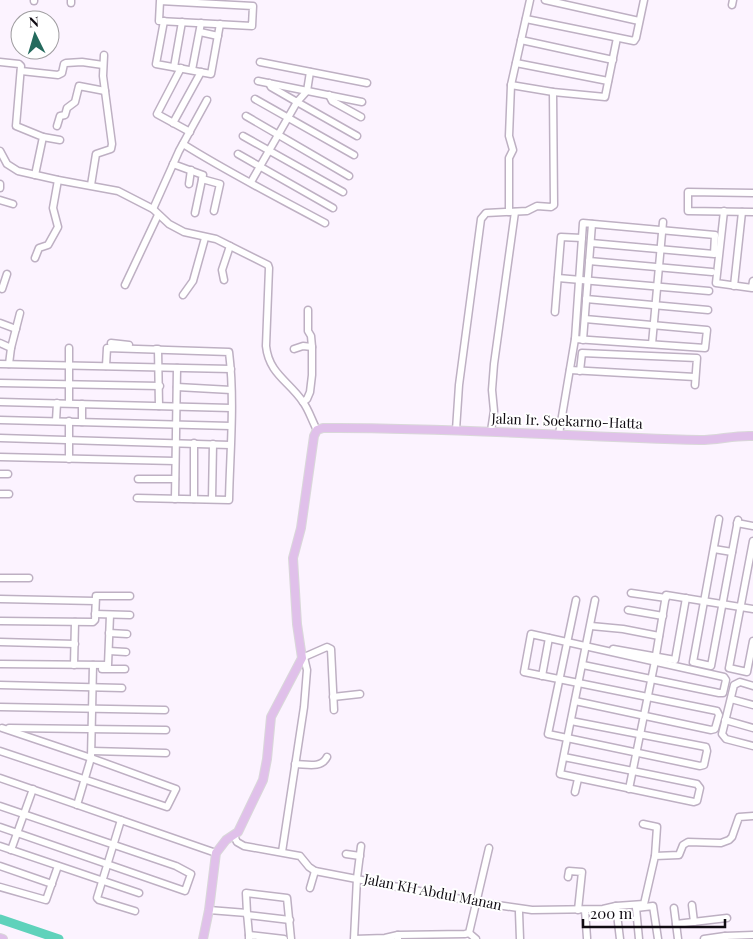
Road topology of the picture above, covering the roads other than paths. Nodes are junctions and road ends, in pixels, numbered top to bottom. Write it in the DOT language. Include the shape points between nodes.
graph roads {
  1 [pos="530,0"];
  2 [pos="545,0"];
  3 [pos="644,0"];
  4 [pos="526,19"];
  5 [pos="164,21"];
  6 [pos="639,21"];
  7 [pos="182,22"];
  8 [pos="201,23"];
  9 [pos="220,24"];
  10 [pos="200,32"];
  11 [pos="218,36"];
  12 [pos="617,38"];
  13 [pos="521,40"];
  14 [pos="104,55"];
  15 [pos="612,60"];
  16 [pos="0,62"];
  17 [pos="260,62"];
  18 [pos="516,63"];
  19 [pos="104,65"];
  20 [pos="178,68"];
  21 [pos="192,70"];
  22 [pos="21,71"];
  23 [pos="201,72"];
  24 [pos="310,72"];
  25 [pos="258,81"];
  26 [pos="608,81"];
  27 [pos="269,83"];
  28 [pos="367,83"];
  29 [pos="510,84"];
  30 [pos="105,91"];
  31 [pos="307,91"];
  32 [pos="553,92"];
  33 [pos="329,95"];
  34 [pos="255,99"];
  35 [pos="207,100"];
  36 [pos="297,102"];
  37 [pos="362,102"];
  38 [pos="246,116"];
  39 [pos="361,117"];
  40 [pos="288,118"];
  41 [pos="174,123"];
  42 [pos="57,126"];
  43 [pos="190,132"];
  44 [pos="278,134"];
  45 [pos="244,136"];
  46 [pos="357,136"];
  47 [pos="43,137"];
  48 [pos="60,140"];
  49 [pos="181,148"];
  50 [pos="0,151"];
  51 [pos="269,151"];
  52 [pos="238,154"];
  53 [pos="354,155"];
  54 [pos="173,164"];
  55 [pos="260,167"];
  56 [pos="191,170"];
  57 [pos="35,175"];
  58 [pos="349,176"];
  59 [pos="202,179"];
  60 [pos="58,180"];
  61 [pos="251,182"];
  62 [pos="0,184"];
  63 [pos="189,184"];
  64 [pos="91,185"];
  65 [pos="0,188"];
  66 [pos="343,192"];
  67 [pos="753,194"];
  68 [pos="0,200"];
  69 [pos="13,204"];
  70 [pos="333,208"];
  71 [pos="153,209"];
  72 [pos="214,211"];
  73 [pos="724,211"];
  74 [pos="512,212"];
  75 [pos="742,212"];
  76 [pos="753,212"];
  77 [pos="195,213"];
  78 [pos="158,216"];
  79 [pos="663,222"];
  80 [pos="325,223"];
  81 [pos="592,224"];
  82 [pos="662,230"];
  83 [pos="205,238"];
  84 [pos="582,238"];
  85 [pos="591,243"];
  86 [pos="230,246"];
  87 [pos="660,249"];
  88 [pos="35,258"];
  89 [pos="590,261"];
  90 [pos="659,267"];
  91 [pos="712,272"];
  92 [pos="7,274"];
  93 [pos="558,278"];
  94 [pos="224,280"];
  95 [pos="579,280"];
  96 [pos="588,280"];
  97 [pos="753,283"];
  98 [pos="125,285"];
  99 [pos="657,286"];
  100 [pos="734,286"];
  101 [pos="3,290"];
  102 [pos="709,290"];
  103 [pos="183,295"];
  104 [pos="586,299"];
  105 [pos="655,306"];
  106 [pos="308,310"];
  107 [pos="708,310"];
  108 [pos="555,312"];
  109 [pos="20,313"];
  110 [pos="585,319"];
  111 [pos="0,323"];
  112 [pos="654,325"];
  113 [pos="16,329"];
  114 [pos="575,339"];
  115 [pos="583,340"];
  116 [pos="0,343"];
  117 [pos="110,343"];
  118 [pos="652,344"];
  119 [pos="312,347"];
  120 [pos="12,348"];
  121 [pos="69,348"];
  122 [pos="158,349"];
  123 [pos="294,349"];
  124 [pos="0,364"];
  125 [pos="9,364"];
  126 [pos="69,365"];
  127 [pos="106,366"];
  128 [pos="159,368"];
  129 [pos="177,368"];
  130 [pos="231,369"];
  131 [pos="570,370"];
  132 [pos="580,371"];
  133 [pos="695,377"];
  134 [pos="0,383"];
  135 [pos="69,384"];
  136 [pos="695,384"];
  137 [pos="160,386"];
  138 [pos="177,387"];
  139 [pos="231,390"];
  140 [pos="0,402"];
  141 [pos="303,402"];
  142 [pos="56,403"];
  143 [pos="69,404"];
  144 [pos="82,404"];
  145 [pos="159,406"];
  146 [pos="176,406"];
  147 [pos="231,408"];
  148 [pos="0,420"];
  149 [pos="56,421"];
  150 [pos="70,421"];
  151 [pos="82,422"];
  152 [pos="176,424"];
  153 [pos="231,426"];
  154 [pos="317,430"];
  155 [pos="456,430"];
  156 [pos="491,431"];
  157 [pos="560,434"];
  158 [pos="753,436"];
  159 [pos="0,438"];
  160 [pos="69,440"];
  161 [pos="175,442"];
  162 [pos="194,443"];
  163 [pos="213,444"];
  164 [pos="230,445"];
  165 [pos="0,457"];
  166 [pos="69,459"];
  167 [pos="175,461"];
  168 [pos="0,474"];
  169 [pos="8,474"];
  170 [pos="138,478"];
  171 [pos="175,479"];
  172 [pos="0,494"];
  173 [pos="9,494"];
  174 [pos="137,498"];
  175 [pos="175,498"];
  176 [pos="194,499"];
  177 [pos="212,499"];
  178 [pos="719,519"];
  179 [pos="753,526"];
  180 [pos="753,541"];
  181 [pos="714,549"];
  182 [pos="752,551"];
  183 [pos="732,552"];
  184 [pos="0,578"];
  185 [pos="29,578"];
  186 [pos="631,592"];
  187 [pos="130,596"];
  188 [pos="666,598"];
  189 [pos="686,598"];
  190 [pos="0,600"];
  191 [pos="576,600"];
  192 [pos="595,600"];
  193 [pos="95,601"];
  194 [pos="705,602"];
  195 [pos="723,604"];
  196 [pos="740,607"];
  197 [pos="753,609"];
  198 [pos="628,610"];
  199 [pos="95,614"];
  200 [pos="110,615"];
  201 [pos="130,615"];
  202 [pos="662,616"];
  203 [pos="0,621"];
  204 [pos="75,622"];
  205 [pos="591,626"];
  206 [pos="109,633"];
  207 [pos="127,634"];
  208 [pos="659,636"];
  209 [pos="550,638"];
  210 [pos="753,641"];
  211 [pos="0,642"];
  212 [pos="568,642"];
  213 [pos="75,644"];
  214 [pos="587,646"];
  215 [pos="109,651"];
  216 [pos="126,652"];
  217 [pos="302,655"];
  218 [pos="655,659"];
  219 [pos="0,664"];
  220 [pos="74,665"];
  221 [pos="583,665"];
  222 [pos="93,667"];
  223 [pos="125,670"];
  224 [pos="542,676"];
  225 [pos="560,679"];
  226 [pos="651,680"];
  227 [pos="579,683"];
  228 [pos="0,685"];
  229 [pos="753,686"];
  230 [pos="92,687"];
  231 [pos="122,688"];
  232 [pos="360,694"];
  233 [pos="648,696"];
  234 [pos="333,697"];
  235 [pos="731,699"];
  236 [pos="575,701"];
  237 [pos="753,706"];
  238 [pos="0,707"];
  239 [pos="92,708"];
  240 [pos="165,710"];
  241 [pos="334,710"];
  242 [pos="644,716"];
  243 [pos="725,720"];
  244 [pos="571,721"];
  245 [pos="1,728"];
  246 [pos="753,728"];
  247 [pos="92,729"];
  248 [pos="166,730"];
  249 [pos="640,734"];
  250 [pos="568,738"];
  251 [pos="753,746"];
  252 [pos="0,751"];
  253 [pos="636,752"];
  254 [pos="166,753"];
  255 [pos="91,754"];
  256 [pos="326,757"];
  257 [pos="564,757"];
  258 [pos="295,764"];
  259 [pos="632,771"];
  260 [pos="0,778"];
  261 [pos="578,779"];
  262 [pos="85,780"];
  263 [pos="33,789"];
  264 [pos="629,789"];
  265 [pos="575,792"];
  266 [pos="77,804"];
  267 [pos="0,806"];
  268 [pos="24,814"];
  269 [pos="753,816"];
  270 [pos="122,820"];
  271 [pos="643,824"];
  272 [pos="0,827"];
  273 [pos="17,833"];
  274 [pos="232,837"];
  275 [pos="113,844"];
  276 [pos="0,846"];
  277 [pos="360,846"];
  278 [pos="489,848"];
  279 [pos="11,850"];
  280 [pos="282,852"];
  281 [pos="216,853"];
  282 [pos="346,854"];
  283 [pos="360,856"];
  284 [pos="655,856"];
  285 [pos="107,864"];
  286 [pos="0,866"];
  287 [pos="58,866"];
  288 [pos="315,871"];
  289 [pos="568,877"];
  290 [pos="357,878"];
  291 [pos="102,880"];
  292 [pos="52,884"];
  293 [pos="0,887"];
  294 [pos="310,888"];
  295 [pos="139,893"];
  296 [pos="476,902"];
  297 [pos="692,905"];
  298 [pos="616,906"];
  299 [pos="674,908"];
  300 [pos="209,910"];
  301 [pos="581,910"];
  302 [pos="135,912"];
  303 [pos="519,912"];
  304 [pos="247,914"];
  305 [pos="727,918"];
  306 [pos="290,920"];
  307 [pos="694,922"];
  308 [pos="676,924"];
  309 [pos="469,933"];
  310 [pos="753,935"];
  311 [pos="249,937"];
  312 [pos="398,937"];
  313 [pos="425,937"];
  314 [pos="587,938"];
  315 [pos="725,938"];
  316 [pos="204,939"];
  317 [pos="284,939"];
  318 [pos="291,939"];
  319 [pos="476,939"];
  320 [pos="520,939"];
  321 [pos="620,939"];
  322 [pos="639,939"];
  323 [pos="658,939"];
  324 [pos="678,939"];
  325 [pos="704,939"];
  1 -- 4 [label="street"];
  2 -- 6 [label="street"];
  3 -- 6 [label="street"];
  4 -- 12 [label="street"];
  4 -- 13 [label="street"];
  5 -- 7 [label="street"];
  5 -- 9 [label="street" via="159,21 160,2 253,6 252,26"];
  5 -- 20 [label="street" via="156,64"];
  6 -- 12 [label="street" via="635,40"];
  7 -- 8 [label="street"];
  7 -- 20 [label="street"];
  8 -- 9 [label="street"];
  8 -- 10 [label="street"];
  9 -- 11 [label="street"];
  10 -- 11 [label="street"];
  10 -- 21 [label="street"];
  11 -- 23 [label="street" via="211,74"];
  12 -- 15 [label="street"];
  13 -- 15 [label="street"];
  13 -- 18 [label="street"];
  14 -- 19 [label="street"];
  15 -- 26 [label="street"];
  16 -- 22 [label="street" via="19,64"];
  17 -- 24 [label="street"];
  18 -- 26 [label="street"];
  18 -- 29 [label="street"];
  19 -- 22 [label="street" via="66,63 58,75"];
  19 -- 30 [label="street"];
  20 -- 21 [label="street"];
  20 -- 41 [label="street" via="157,113"];
  21 -- 23 [label="street"];
  22 -- 47 [label="street" via="16,126"];
  23 -- 41 [label="street"];
  24 -- 28 [label="street"];
  24 -- 31 [label="street"];
  25 -- 27 [label="street"];
  26 -- 32 [label="street" via="605,97"];
  27 -- 31 [label="street"];
  27 -- 36 [label="street" via="271,88"];
  29 -- 32 [label="street"];
  29 -- 74 [label="street"];
  30 -- 42 [label="street" via="79,86 75,102 60,116"];
  30 -- 64 [label="street" via="112,147 96,154"];
  31 -- 33 [label="street"];
  31 -- 36 [label="street"];
  32 -- 74 [label="street" via="554,205"];
  33 -- 37 [label="street"];
  33 -- 39 [label="street" via="332,101"];
  34 -- 40 [label="street"];
  35 -- 43 [label="street"];
  36 -- 40 [label="street"];
  36 -- 46 [label="street"];
  38 -- 44 [label="street"];
  40 -- 44 [label="street"];
  40 -- 53 [label="street"];
  41 -- 43 [label="street"];
  43 -- 49 [label="street"];
  44 -- 51 [label="street"];
  44 -- 58 [label="street"];
  45 -- 51 [label="street"];
  47 -- 48 [label="street"];
  47 -- 57 [label="street"];
  49 -- 54 [label="street"];
  49 -- 61 [label="street"];
  50 -- 57 [label="street" via="11,167"];
  51 -- 55 [label="street"];
  51 -- 66 [label="street"];
  52 -- 55 [label="street"];
  54 -- 56 [label="street"];
  54 -- 71 [label="street"];
  55 -- 61 [label="street"];
  55 -- 70 [label="street"];
  56 -- 59 [label="street" via="203,175"];
  56 -- 63 [label="street"];
  57 -- 60 [label="street"];
  59 -- 72 [label="street" via="220,184"];
  59 -- 77 [label="street"];
  60 -- 64 [label="street"];
  60 -- 88 [label="street" via="53,208 58,229 48,245 39,248"];
  61 -- 80 [label="street"];
  62 -- 65 [label="street"];
  64 -- 71 [label="street" via="118,191"];
  67 -- 73 [label="street" via="688,192 688,211"];
  68 -- 69 [label="street"];
  71 -- 78 [label="street"];
  73 -- 75 [label="street"];
  73 -- 100 [label="street" via="716,283"];
  74 -- 155 [label="street" via="486,213 481,219"];
  74 -- 156 [label="street" via="493,373"];
  75 -- 76 [label="street"];
  75 -- 100 [label="street"];
  78 -- 83 [label="street" via="184,232"];
  78 -- 98 [label="street"];
  79 -- 82 [label="street"];
  81 -- 82 [label="street"];
  81 -- 84 [label="street" via="583,224"];
  81 -- 85 [label="street"];
  82 -- 87 [label="street"];
  82 -- 87 [label="street" via="715,235 714,254"];
  83 -- 86 [label="street"];
  83 -- 103 [label="street" via="193,281"];
  84 -- 93 [label="street" via="561,237"];
  84 -- 95 [label="street"];
  85 -- 87 [label="street"];
  85 -- 89 [label="street"];
  86 -- 94 [label="street" via="222,270"];
  86 -- 141 [label="street" via="269,266 268,358"];
  87 -- 90 [label="street"];
  89 -- 90 [label="street"];
  89 -- 96 [label="street"];
  90 -- 91 [label="street"];
  90 -- 99 [label="street"];
  92 -- 101 [label="street"];
  93 -- 95 [label="street"];
  93 -- 108 [label="street"];
  95 -- 96 [label="street"];
  95 -- 114 [label="street"];
  96 -- 99 [label="street"];
  96 -- 104 [label="street"];
  97 -- 100 [label="street" via="752,288"];
  99 -- 102 [label="street"];
  99 -- 105 [label="street"];
  104 -- 105 [label="street"];
  104 -- 110 [label="street"];
  105 -- 107 [label="street"];
  105 -- 112 [label="street"];
  106 -- 119 [label="street"];
  109 -- 113 [label="street"];
  110 -- 112 [label="street"];
  110 -- 115 [label="street"];
  111 -- 113 [label="street"];
  112 -- 118 [label="street"];
  112 -- 118 [label="street" via="707,330 705,348"];
  113 -- 120 [label="street"];
  114 -- 115 [label="street"];
  114 -- 131 [label="street"];
  115 -- 118 [label="street"];
  116 -- 120 [label="street"];
  117 -- 122 [label="street"];
  119 -- 123 [label="street"];
  119 -- 141 [label="street" via="310,392"];
  120 -- 125 [label="street"];
  121 -- 126 [label="street"];
  122 -- 127 [label="street" via="107,348"];
  122 -- 128 [label="street"];
  122 -- 130 [label="street" via="229,352"];
  124 -- 125 [label="street"];
  125 -- 126 [label="street"];
  126 -- 127 [label="street"];
  126 -- 135 [label="street"];
  127 -- 128 [label="street"];
  128 -- 129 [label="street"];
  128 -- 137 [label="street"];
  129 -- 130 [label="street"];
  129 -- 138 [label="street"];
  130 -- 139 [label="street"];
  131 -- 132 [label="street"];
  131 -- 157 [label="street"];
  132 -- 133 [label="street"];
  132 -- 133 [label="street" via="582,353 697,358"];
  133 -- 136 [label="street"];
  134 -- 135 [label="street"];
  135 -- 137 [label="street"];
  135 -- 143 [label="street"];
  137 -- 145 [label="street"];
  138 -- 139 [label="street"];
  138 -- 146 [label="street"];
  139 -- 147 [label="street"];
  140 -- 142 [label="street"];
  141 -- 154 [label="street"];
  142 -- 143 [label="street"];
  142 -- 149 [label="street"];
  143 -- 144 [label="street"];
  144 -- 145 [label="street"];
  144 -- 151 [label="street"];
  145 -- 146 [label="street"];
  146 -- 147 [label="street"];
  146 -- 152 [label="street"];
  147 -- 153 [label="street"];
  148 -- 149 [label="street"];
  149 -- 150 [label="street"];
  150 -- 151 [label="street"];
  150 -- 160 [label="street"];
  151 -- 152 [label="street"];
  152 -- 153 [label="street"];
  152 -- 161 [label="street"];
  153 -- 164 [label="street"];
  154 -- 155 [label="main road, Jalan Ir. Soekarno-Hatta"];
  154 -- 217 [label="main road" via="293,558"];
  155 -- 156 [label="main road, Jalan Ir. Soekarno-Hatta"];
  156 -- 157 [label="main road, Jalan Ir. Soekarno-Hatta"];
  157 -- 158 [label="main road, Jalan Ir. Soekarno-Hatta" via="700,440"];
  159 -- 160 [label="street"];
  160 -- 161 [label="street"];
  160 -- 166 [label="street"];
  161 -- 162 [label="street"];
  161 -- 167 [label="street"];
  162 -- 163 [label="street"];
  162 -- 176 [label="street"];
  163 -- 164 [label="street"];
  163 -- 177 [label="street"];
  164 -- 177 [label="street" via="229,500"];
  165 -- 166 [label="street"];
  166 -- 167 [label="street"];
  167 -- 171 [label="street"];
  168 -- 169 [label="street"];
  170 -- 171 [label="street"];
  171 -- 175 [label="street"];
  172 -- 173 [label="street"];
  174 -- 175 [label="street"];
  175 -- 176 [label="street"];
  176 -- 177 [label="street"];
  178 -- 181 [label="street"];
  179 -- 183 [label="street" via="737,522"];
  180 -- 182 [label="street"];
  181 -- 183 [label="street"];
  181 -- 194 [label="street"];
  182 -- 196 [label="street"];
  183 -- 195 [label="street"];
  184 -- 185 [label="street"];
  186 -- 188 [label="street"];
  187 -- 193 [label="street" via="96,596"];
  188 -- 189 [label="street" via="666,594"];
  188 -- 202 [label="street"];
  189 -- 194 [label="street"];
  189 -- 218 [label="street" via="675,660"];
  190 -- 193 [label="street"];
  191 -- 212 [label="street"];
  192 -- 205 [label="street"];
  193 -- 199 [label="street"];
  194 -- 195 [label="street"];
  194 -- 195 [label="street" via="693,662 711,666"];
  195 -- 196 [label="street"];
  196 -- 197 [label="street"];
  196 -- 210 [label="street" via="729,668 747,672"];
  198 -- 202 [label="street"];
  199 -- 200 [label="street"];
  199 -- 204 [label="street" via="93,622"];
  200 -- 201 [label="street"];
  200 -- 206 [label="street"];
  202 -- 208 [label="street"];
  203 -- 204 [label="street"];
  204 -- 213 [label="street"];
  205 -- 208 [label="street"];
  205 -- 214 [label="street"];
  206 -- 207 [label="street"];
  206 -- 215 [label="street"];
  208 -- 218 [label="street"];
  209 -- 212 [label="street"];
  209 -- 224 [label="street"];
  209 -- 224 [label="street" via="532,634 526,662 524,672"];
  211 -- 213 [label="street"];
  212 -- 214 [label="street"];
  212 -- 225 [label="street"];
  213 -- 220 [label="street"];
  214 -- 218 [label="street"];
  214 -- 221 [label="street"];
  215 -- 216 [label="street"];
  215 -- 222 [label="street" via="108,665"];
  217 -- 234 [label="street" via="330,648"];
  217 -- 258 [label="street" via="308,670"];
  217 -- 274 [label="main road" via="272,714 263,780 238,832"];
  218 -- 226 [label="street"];
  218 -- 226 [label="street" via="726,680 723,693 719,694"];
  219 -- 220 [label="street"];
  220 -- 222 [label="street"];
  221 -- 226 [label="street"];
  221 -- 227 [label="street"];
  222 -- 223 [label="street"];
  222 -- 230 [label="street"];
  224 -- 225 [label="street"];
  225 -- 227 [label="street"];
  225 -- 250 [label="street" via="548,734"];
  226 -- 233 [label="street"];
  227 -- 233 [label="street"];
  227 -- 236 [label="street"];
  228 -- 230 [label="street"];
  229 -- 235 [label="street" via="737,683"];
  230 -- 231 [label="street"];
  230 -- 239 [label="street"];
  232 -- 234 [label="street"];
  233 -- 242 [label="street"];
  233 -- 242 [label="street" via="716,711 719,715 715,729 710,730"];
  234 -- 241 [label="street"];
  235 -- 237 [label="street"];
  235 -- 243 [label="street"];
  236 -- 242 [label="street"];
  236 -- 244 [label="street"];
  238 -- 239 [label="street"];
  239 -- 240 [label="street"];
  239 -- 247 [label="street"];
  242 -- 249 [label="street"];
  243 -- 246 [label="street"];
  243 -- 251 [label="street" via="723,737"];
  244 -- 249 [label="street"];
  244 -- 250 [label="street"];
  245 -- 247 [label="street"];
  245 -- 255 [label="street"];
  247 -- 248 [label="street"];
  247 -- 255 [label="street"];
  249 -- 253 [label="street"];
  249 -- 253 [label="street" via="706,748 707,751 703,766"];
  250 -- 253 [label="street"];
  250 -- 257 [label="street"];
  252 -- 262 [label="street"];
  253 -- 259 [label="street"];
  254 -- 255 [label="street"];
  255 -- 262 [label="street"];
  255 -- 262 [label="street" via="176,789 167,807"];
  256 -- 258 [label="street" via="320,765"];
  257 -- 259 [label="street"];
  257 -- 261 [label="street" via="560,774"];
  258 -- 280 [label="street"];
  259 -- 264 [label="street"];
  259 -- 264 [label="street" via="697,784 700,788 694,802"];
  260 -- 263 [label="street"];
  261 -- 264 [label="street"];
  261 -- 265 [label="street"];
  262 -- 266 [label="street"];
  263 -- 266 [label="street"];
  263 -- 268 [label="street"];
  266 -- 270 [label="street"];
  267 -- 268 [label="street"];
  268 -- 273 [label="street"];
  268 -- 275 [label="street"];
  269 -- 284 [label="street" via="739,817 732,837 725,842 688,842 679,855"];
  270 -- 275 [label="street"];
  270 -- 281 [label="street"];
  271 -- 284 [label="street" via="657,827"];
  272 -- 273 [label="street"];
  273 -- 279 [label="street"];
  273 -- 285 [label="street"];
  274 -- 280 [label="street" via="244,846"];
  274 -- 281 [label="main road"];
  275 -- 285 [label="street"];
  275 -- 285 [label="street" via="191,874 185,890"];
  276 -- 279 [label="street"];
  277 -- 283 [label="street"];
  278 -- 296 [label="street"];
  279 -- 287 [label="street"];
  280 -- 288 [label="street" via="300,856"];
  281 -- 300 [label="main road"];
  282 -- 283 [label="street"];
  283 -- 290 [label="street"];
  284 -- 298 [label="street, Jalan KH Abdul Manan" via="644,904"];
  285 -- 291 [label="street"];
  286 -- 292 [label="street"];
  287 -- 291 [label="street"];
  287 -- 292 [label="street"];
  288 -- 290 [label="street, Jalan KH Abdul Manan"];
  288 -- 294 [label="street"];
  289 -- 301 [label="street" via="569,871 582,870"];
  290 -- 296 [label="street, Jalan KH Abdul Manan"];
  290 -- 312 [label="street" via="354,939"];
  291 -- 295 [label="street"];
  291 -- 302 [label="street" via="98,900"];
  292 -- 293 [label="street" via="47,900"];
  296 -- 301 [label="street, Jalan KH Abdul Manan" via="532,910"];
  296 -- 309 [label="street"];
  297 -- 307 [label="street"];
  298 -- 301 [label="street, Jalan KH Abdul Manan"];
  298 -- 321 [label="street"];
  299 -- 308 [label="street"];
  300 -- 304 [label="street"];
  300 -- 316 [label="main road"];
  301 -- 314 [label="street"];
  303 -- 320 [label="street"];
  304 -- 306 [label="street"];
  304 -- 306 [label="street" via="246,893 287,898"];
  304 -- 311 [label="street"];
  305 -- 307 [label="street"];
  306 -- 318 [label="street"];
  307 -- 308 [label="street"];
  308 -- 324 [label="street"];
  309 -- 313 [label="street"];
  309 -- 319 [label="street"];
  310 -- 315 [label="street"];
  311 -- 317 [label="street"];
  312 -- 313 [label="street"];
  315 -- 325 [label="street"];
  322 -- 323 [label="street" via="636,908 653,906"];
}
